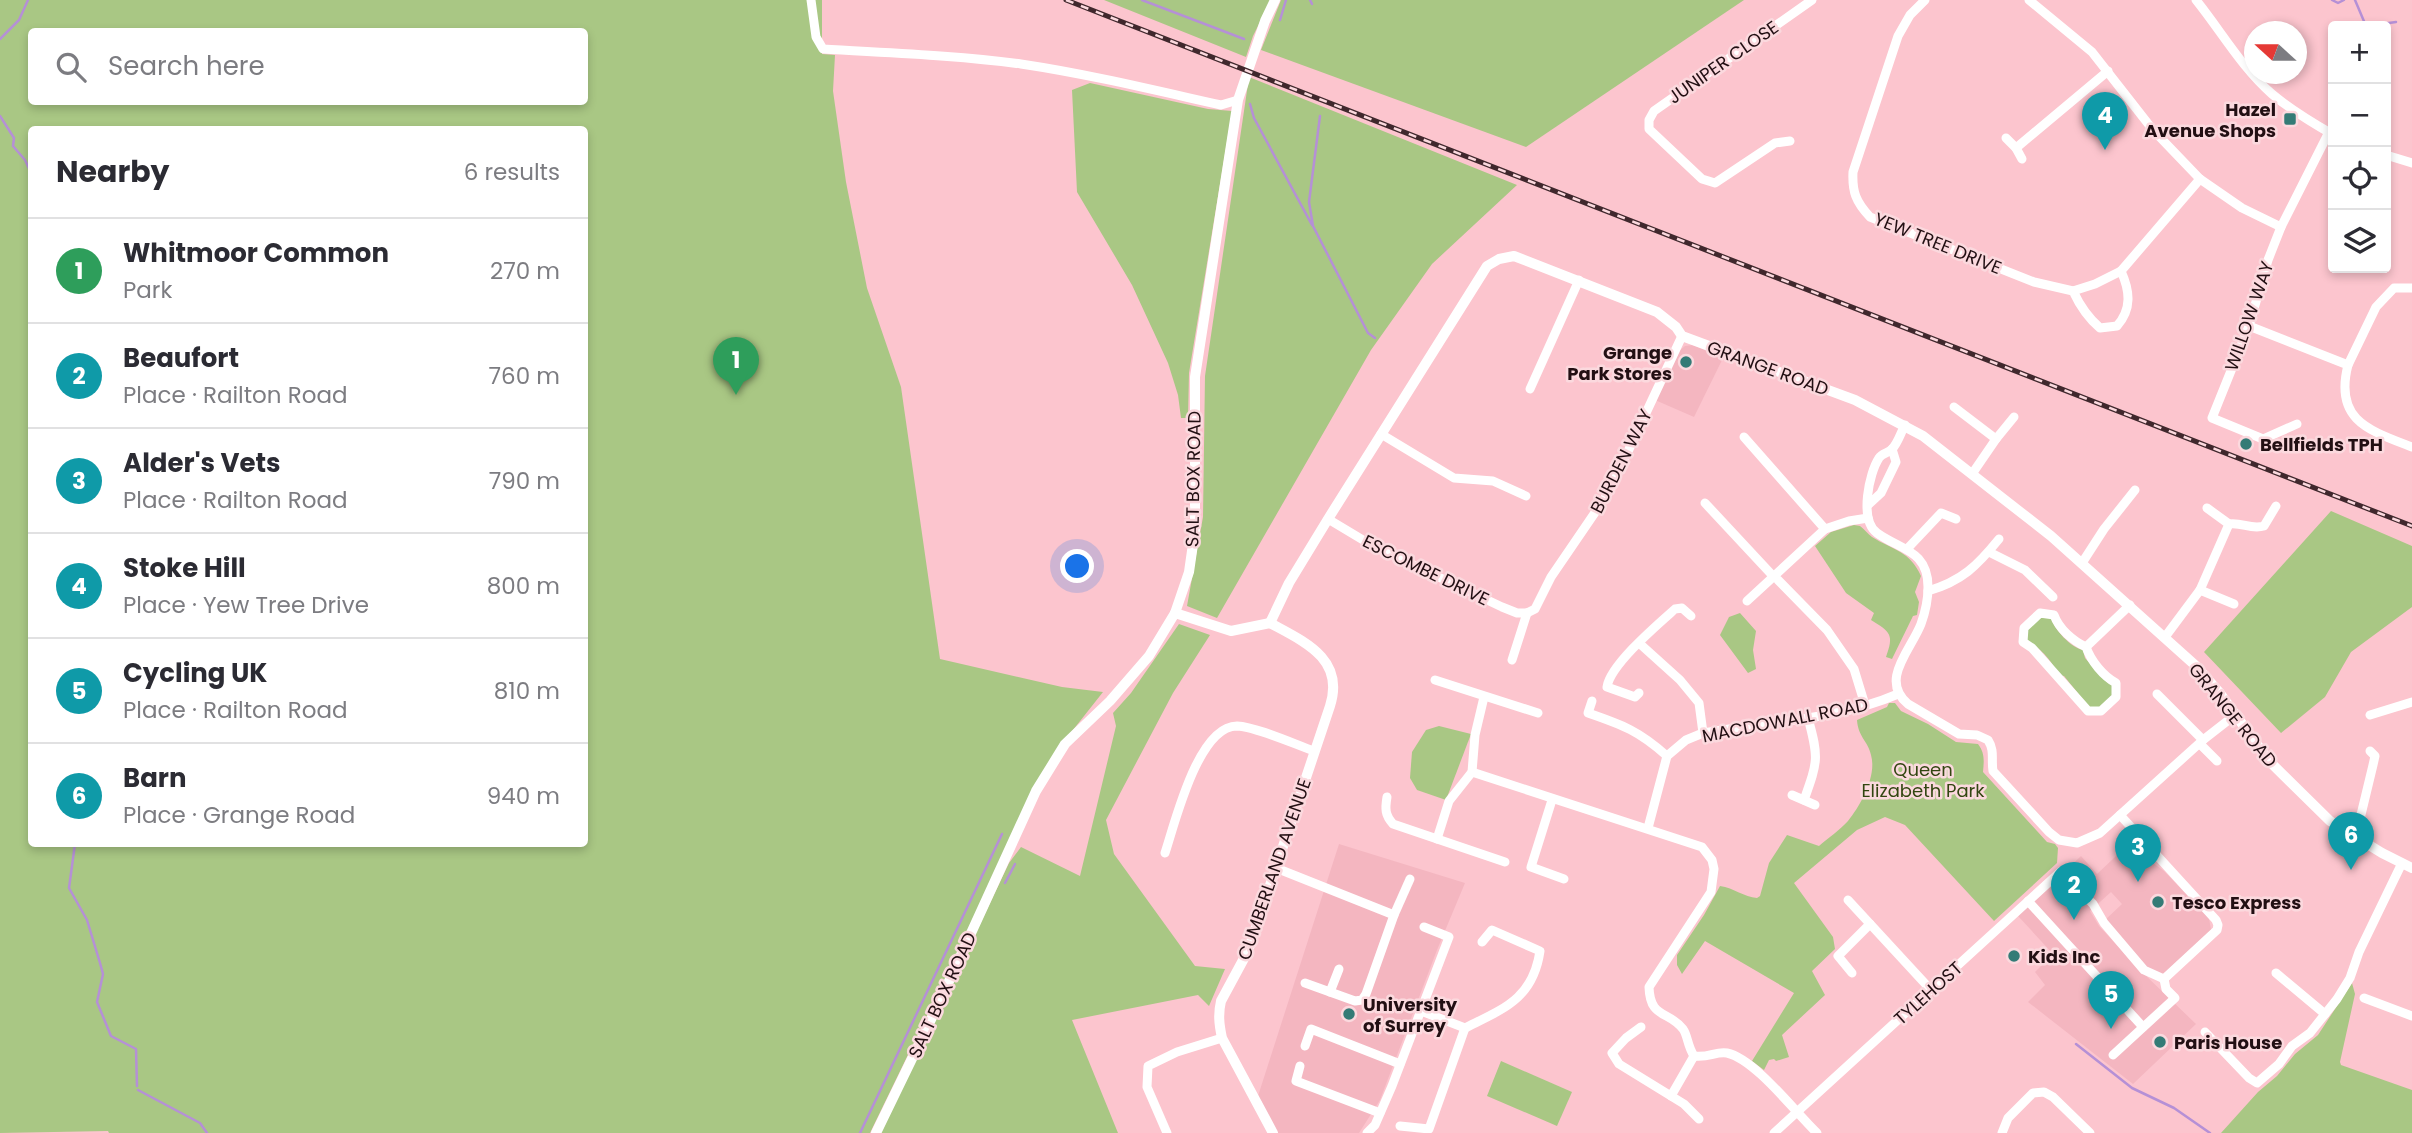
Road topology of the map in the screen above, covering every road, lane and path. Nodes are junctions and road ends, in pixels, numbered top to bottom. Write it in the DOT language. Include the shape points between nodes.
graph roads {
  1 [pos="811,0"];
  2 [pos="1275,0"];
  3 [pos="1812,0"];
  4 [pos="1925,0"];
  5 [pos="2029,0"];
  6 [pos="2196,0"];
  7 [pos="2108,71"];
  8 [pos="1238,100"];
  9 [pos="2328,132"];
  10 [pos="2006,138"];
  11 [pos="2328,140"];
  12 [pos="1790,141"];
  13 [pos="2016,148"];
  14 [pos="2391,157"];
  15 [pos="2022,159"];
  16 [pos="2412,163"];
  17 [pos="2200,180"];
  18 [pos="2281,227"];
  19 [pos="2121,271"];
  20 [pos="1579,280"];
  21 [pos="2412,288"];
  22 [pos="2073,291"];
  23 [pos="2249,326"];
  24 [pos="1682,336"];
  25 [pos="2348,365"];
  26 [pos="1530,389"];
  27 [pos="1955,407"];
  28 [pos="2014,418"];
  29 [pos="2297,424"];
  30 [pos="1905,425"];
  31 [pos="1381,434"];
  32 [pos="1744,438"];
  33 [pos="1996,439"];
  34 [pos="2412,447"];
  35 [pos="1892,449"];
  36 [pos="1972,474"];
  37 [pos="2135,490"];
  38 [pos="1526,496"];
  39 [pos="1704,503"];
  40 [pos="1868,505"];
  41 [pos="2276,506"];
  42 [pos="2207,508"];
  43 [pos="1868,518"];
  44 [pos="1956,519"];
  45 [pos="1328,520"];
  46 [pos="2229,524"];
  47 [pos="1825,529"];
  48 [pos="1999,540"];
  49 [pos="1907,549"];
  50 [pos="1989,552"];
  51 [pos="2082,563"];
  52 [pos="1776,578"];
  53 [pos="2200,590"];
  54 [pos="1928,591"];
  55 [pos="2053,597"];
  56 [pos="1747,601"];
  57 [pos="2234,604"];
  58 [pos="2130,605"];
  59 [pos="1175,613"];
  60 [pos="1527,613"];
  61 [pos="1691,616"];
  62 [pos="1270,623"];
  63 [pos="2165,637"];
  64 [pos="1639,643"];
  65 [pos="2085,647"];
  66 [pos="1512,660"];
  67 [pos="1435,680"];
  68 [pos="1639,693"];
  69 [pos="1898,694"];
  70 [pos="2157,694"];
  71 [pos="1485,697"];
  72 [pos="1592,701"];
  73 [pos="2412,702"];
  74 [pos="1865,705"];
  75 [pos="1538,713"];
  76 [pos="2235,715"];
  77 [pos="2370,715"];
  78 [pos="1808,718"];
  79 [pos="1703,733"];
  80 [pos="2202,742"];
  81 [pos="1314,751"];
  82 [pos="2370,751"];
  83 [pos="1667,756"];
  84 [pos="2217,761"];
  85 [pos="1472,772"];
  86 [pos="1792,795"];
  87 [pos="1387,797"];
  88 [pos="1552,800"];
  89 [pos="1804,800"];
  90 [pos="1815,805"];
  91 [pos="2120,815"];
  92 [pos="1648,828"];
  93 [pos="2352,835"];
  94 [pos="1437,839"];
  95 [pos="1165,853"];
  96 [pos="1505,862"];
  97 [pos="2407,865"];
  98 [pos="1276,867"];
  99 [pos="1410,879"];
  100 [pos="1564,879"];
  101 [pos="1849,900"];
  102 [pos="2028,901"];
  103 [pos="1394,915"];
  104 [pos="1870,924"];
  105 [pos="1424,926"];
  106 [pos="1482,942"];
  107 [pos="1339,969"];
  108 [pos="1852,973"];
  109 [pos="2276,973"];
  110 [pos="2164,979"];
  111 [pos="1305,983"];
  112 [pos="1931,990"];
  113 [pos="1330,992"];
  114 [pos="2364,998"];
  115 [pos="1421,1011"];
  116 [pos="2325,1014"];
  117 [pos="2412,1016"];
  118 [pos="1641,1027"];
  119 [pos="2143,1027"];
  120 [pos="1465,1028"];
  121 [pos="2206,1032"];
  122 [pos="1222,1038"];
  123 [pos="1305,1046"];
  124 [pos="1694,1055"];
  125 [pos="2113,1055"];
  126 [pos="1400,1064"];
  127 [pos="1300,1066"];
  128 [pos="1671,1096"];
  129 [pos="1380,1113"];
  130 [pos="1796,1113"];
  131 [pos="1699,1119"];
  132 [pos="1400,1126"];
  133 [pos="876,1133"];
  134 [pos="1167,1133"];
  135 [pos="1273,1133"];
  136 [pos="1367,1133"];
  137 [pos="1774,1133"];
  138 [pos="1817,1133"];
  139 [pos="2003,1133"];
  140 [pos="2090,1133"];
  1 -- 8 [label="street" via="823,49 1020,64 1221,105"];
  2 -- 8 [label="street, SALT BOX ROAD"];
  3 -- 12 [label="street, JUNIPER CLOSE" via="1654,111 1649,120 1649,129 1702,179 1715,183 1775,143"];
  4 -- 22 [label="street, YEW TREE DRIVE" via="1898,36 1853,172 1852,188 1859,205 1870,217 1892,227 2034,282"];
  5 -- 7 [label="street"];
  6 -- 9 [label="street" via="2270,92"];
  7 -- 13 [label="street"];
  7 -- 17 [label="street" via="2153,130"];
  8 -- 59 [label="street, SALT BOX ROAD" via="1195,377 1195,530 1189,572"];
  10 -- 13 [label="street"];
  11 -- 18 [label="street, WILLOW WAY"];
  13 -- 15 [label="street"];
  14 -- 16 [label="street"];
  17 -- 18 [label="street"];
  17 -- 19 [label="street"];
  18 -- 23 [label="street, WILLOW WAY"];
  19 -- 22 [label="street"];
  19 -- 22 [label="street" via="2127,285 2127,315 2117,326 2100,328"];
  20 -- 24 [label="street, GRANGE ROAD" via="1657,312"];
  20 -- 26 [label="street"];
  20 -- 31 [label="street, GRANGE ROAD" via="1514,257 1487,266"];
  21 -- 25 [label="street" via="2394,288 2376,307"];
  23 -- 25 [label="street"];
  23 -- 29 [label="street, WILLOW WAY" via="2212,418 2263,439"];
  24 -- 30 [label="street, GRANGE ROAD" via="1854,400"];
  24 -- 60 [label="street, BURDEN WAY" via="1609,492 1551,577 1535,609"];
  25 -- 34 [label="street" via="2343,396 2353,416 2364,426"];
  27 -- 33 [label="street"];
  28 -- 33 [label="street"];
  30 -- 35 [label="street"];
  30 -- 36 [label="street, GRANGE ROAD"];
  31 -- 38 [label="street" via="1454,478 1493,481"];
  31 -- 45 [label="street, GRANGE ROAD"];
  32 -- 47 [label="street"];
  33 -- 36 [label="street"];
  35 -- 40 [label="street" via="1880,456 1867,488"];
  35 -- 40 [label="street" via="1896,462 1881,493"];
  36 -- 51 [label="street, GRANGE ROAD"];
  37 -- 51 [label="street"];
  39 -- 52 [label="street"];
  40 -- 43 [label="street"];
  41 -- 46 [label="street" via="2264,526 2255,529"];
  42 -- 46 [label="street"];
  43 -- 47 [label="street"];
  43 -- 49 [label="street" via="1879,535"];
  44 -- 49 [label="street" via="1941,513"];
  45 -- 60 [label="street, ESCOMBE DRIVE" via="1502,607"];
  45 -- 62 [label="street, GRANGE ROAD"];
  46 -- 53 [label="street"];
  47 -- 52 [label="street"];
  48 -- 50 [label="street"];
  49 -- 54 [label="street" via="1925,570"];
  50 -- 54 [label="street" via="1952,584"];
  50 -- 55 [label="street" via="2025,570"];
  51 -- 58 [label="street, GRANGE ROAD"];
  52 -- 56 [label="street"];
  52 -- 74 [label="street" via="1827,630 1854,669"];
  53 -- 57 [label="street"];
  53 -- 63 [label="street"];
  54 -- 69 [label="street" via="1920,626 1896,673"];
  58 -- 63 [label="street, GRANGE ROAD"];
  58 -- 65 [label="street"];
  59 -- 62 [label="street" via="1231,631"];
  59 -- 133 [label="street, SALT BOX ROAD" via="1130,680 1065,744 1048,770"];
  60 -- 66 [label="street, BURDEN WAY"];
  61 -- 64 [label="street" via="1682,608 1675,609"];
  62 -- 81 [label="street, CUMBERLAND AVENUE" via="1308,645 1332,668 1334,696"];
  63 -- 76 [label="street, GRANGE ROAD" via="2196,666"];
  64 -- 68 [label="street" via="1608,677 1607,687 1635,697"];
  64 -- 79 [label="street" via="1699,703"];
  65 -- 65 [label="street" via="2116,682 2116,696 2101,711 2088,711 2023,642 2024,628 2040,613 2054,615"];
  67 -- 71 [label="street"];
  69 -- 74 [label="street, MACDOWALL ROAD"];
  69 -- 91 [label="street" via="1959,734 1988,740 1993,771 2059,840 2085,841"];
  70 -- 80 [label="street"];
  71 -- 75 [label="street"];
  71 -- 85 [label="street"];
  72 -- 83 [label="street" via="1588,713 1646,737"];
  73 -- 77 [label="street"];
  74 -- 78 [label="street, MACDOWALL ROAD"];
  76 -- 80 [label="street"];
  76 -- 93 [label="street, GRANGE ROAD" via="2281,774 2330,821"];
  78 -- 79 [label="street, MACDOWALL ROAD"];
  78 -- 89 [label="street" via="1816,765"];
  79 -- 83 [label="street, MACDOWALL ROAD"];
  80 -- 84 [label="street"];
  80 -- 91 [label="street"];
  81 -- 95 [label="street" via="1246,727 1228,727 1207,745 1195,768"];
  81 -- 98 [label="street, CUMBERLAND AVENUE"];
  82 -- 93 [label="street" via="2375,756"];
  83 -- 92 [label="street"];
  85 -- 88 [label="street"];
  85 -- 94 [label="street" via="1449,801"];
  86 -- 89 [label="street"];
  87 -- 94 [label="street" via="1385,809 1393,824"];
  88 -- 92 [label="street"];
  88 -- 100 [label="street" via="1531,867"];
  89 -- 90 [label="street"];
  91 -- 110 [label="street" via="2218,925"];
  92 -- 124 [label="street" via="1702,847 1714,869 1711,892 1649,987 1649,1002 1682,1027"];
  93 -- 97 [label="street, GRANGE ROAD"];
  94 -- 96 [label="street"];
  97 -- 116 [label="street" via="2359,952 2350,978"];
  98 -- 103 [label="street"];
  98 -- 122 [label="street, CUMBERLAND AVENUE" via="1248,951 1221,1000 1218,1022"];
  99 -- 103 [label="street"];
  101 -- 104 [label="street"];
  102 -- 110 [label="street, TYLEHOST" via="2060,872 2093,904 2144,970"];
  102 -- 112 [label="street, TYLEHOST"];
  102 -- 119 [label="street"];
  103 -- 113 [label="street" via="1362,1000"];
  104 -- 108 [label="street" via="1838,956"];
  104 -- 112 [label="street"];
  105 -- 115 [label="street" via="1450,937"];
  106 -- 120 [label="street" via="1492,930 1541,951 1539,963 1529,986 1511,1005"];
  107 -- 113 [label="street"];
  109 -- 116 [label="street"];
  110 -- 119 [label="street" via="2175,998"];
  111 -- 113 [label="street"];
  112 -- 130 [label="street, TYLEHOST"];
  114 -- 117 [label="street"];
  115 -- 120 [label="street"];
  115 -- 126 [label="street"];
  116 -- 121 [label="street" via="2257,1083"];
  118 -- 128 [label="street" via="1612,1053 1619,1064"];
  119 -- 125 [label="street"];
  120 -- 132 [label="street" via="1429,1129"];
  122 -- 134 [label="street" via="1148,1066 1147,1087"];
  122 -- 135 [label="street, CUMBERLAND AVENUE"];
  123 -- 126 [label="street" via="1311,1029"];
  124 -- 128 [label="street"];
  124 -- 130 [label="street" via="1727,1053 1747,1064"];
  126 -- 129 [label="street"];
  127 -- 129 [label="street" via="1296,1081"];
  128 -- 131 [label="street"];
  129 -- 136 [label="street"];
  130 -- 137 [label="street, TYLEHOST"];
  130 -- 138 [label="street"];
  139 -- 140 [label="street" via="2008,1118 2033,1093 2044,1092"];
}
